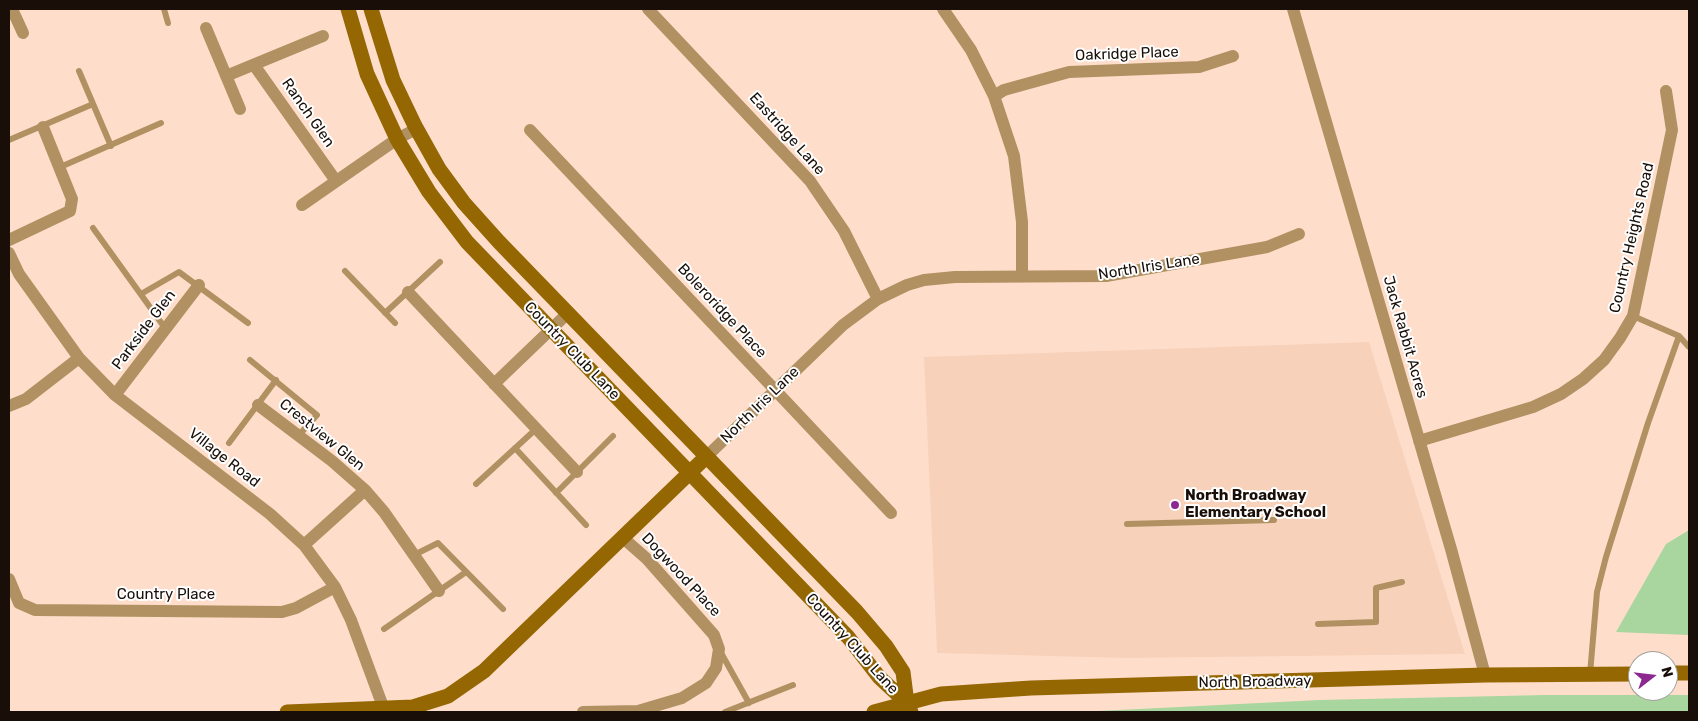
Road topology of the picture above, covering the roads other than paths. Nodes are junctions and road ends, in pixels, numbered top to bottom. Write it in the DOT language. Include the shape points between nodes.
graph roads {
  1 [pos="12,9"];
  2 [pos="164,9"];
  3 [pos="348,9"];
  4 [pos="372,9"];
  5 [pos="648,9"];
  6 [pos="943,9"];
  7 [pos="1293,9"];
  8 [pos="168,23"];
  9 [pos="206,28"];
  10 [pos="23,33"];
  11 [pos="323,36"];
  12 [pos="1233,56"];
  13 [pos="254,65"];
  14 [pos="79,71"];
  15 [pos="226,76"];
  16 [pos="1666,91"];
  17 [pos="994,96"];
  18 [pos="93,104"];
  19 [pos="240,109"];
  20 [pos="162,122"];
  21 [pos="42,127"];
  22 [pos="416,129"];
  23 [pos="530,130"];
  24 [pos="397,139"];
  25 [pos="9,140"];
  26 [pos="111,146"];
  27 [pos="58,168"];
  28 [pos="336,181"];
  29 [pos="302,205"];
  30 [pos="94,228"];
  31 [pos="1299,234"];
  32 [pos="9,240"];
  33 [pos="9,253"];
  34 [pos="440,262"];
  35 [pos="345,271"];
  36 [pos="1022,275"];
  37 [pos="199,284"];
  38 [pos="408,292"];
  39 [pos="141,294"];
  40 [pos="878,299"];
  41 [pos="385,313"];
  42 [pos="568,314"];
  43 [pos="1633,316"];
  44 [pos="248,323"];
  45 [pos="395,323"];
  46 [pos="165,328"];
  47 [pos="551,330"];
  48 [pos="1679,336"];
  49 [pos="1689,346"];
  50 [pos="79,358"];
  51 [pos="250,360"];
  52 [pos="276,380"];
  53 [pos="494,384"];
  54 [pos="774,391"];
  55 [pos="115,395"];
  56 [pos="258,405"];
  57 [pos="9,406"];
  58 [pos="536,429"];
  59 [pos="299,436"];
  60 [pos="613,436"];
  61 [pos="1419,441"];
  62 [pos="229,443"];
  63 [pos="515,448"];
  64 [pos="706,456"];
  65 [pos="577,472"];
  66 [pos="690,472"];
  67 [pos="476,484"];
  68 [pos="365,490"];
  69 [pos="556,493"];
  70 [pos="891,513"];
  71 [pos="1274,520"];
  72 [pos="1127,524"];
  73 [pos="586,525"];
  74 [pos="622,537"];
  75 [pos="304,545"];
  76 [pos="414,555"];
  77 [pos="466,572"];
  78 [pos="9,579"];
  79 [pos="1402,582"];
  80 [pos="335,587"];
  81 [pos="440,591"];
  82 [pos="503,609"];
  83 [pos="1318,624"];
  84 [pos="384,629"];
  85 [pos="719,649"];
  86 [pos="1590,674"];
  87 [pos="1628,674"];
  88 [pos="1485,675"];
  89 [pos="793,685"];
  90 [pos="749,703"];
  91 [pos="909,707"];
  92 [pos="385,711"];
  93 [pos="287,712"];
  94 [pos="582,712"];
  95 [pos="725,712"];
  96 [pos="874,712"];
  1 -- 10 [label="street"];
  2 -- 8 [label="lane"];
  3 -- 24 [label="main road, Country Club Lane" via="367,74"];
  4 -- 22 [label="main road, Country Club Lane" via="393,80"];
  5 -- 40 [label="street, Eastridge Lane" via="810,181 844,231"];
  6 -- 17 [label="street" via="971,50"];
  7 -- 61 [label="street, Jack Rabbit Acres"];
  9 -- 15 [label="street"];
  11 -- 13 [label="street"];
  12 -- 17 [label="street, Oakridge Place" via="1198,67 1069,72 1004,90"];
  13 -- 15 [label="street"];
  13 -- 28 [label="street, Ranch Glen"];
  14 -- 18 [label="lane"];
  15 -- 19 [label="street"];
  16 -- 43 [label="street, Country Heights Road" via="1672,130"];
  17 -- 36 [label="street" via="1014,156 1022,222"];
  18 -- 21 [label="lane"];
  18 -- 26 [label="lane"];
  20 -- 26 [label="lane"];
  21 -- 25 [label="lane"];
  21 -- 27 [label="street"];
  22 -- 24 [label="street"];
  22 -- 42 [label="main road, Country Club Lane" via="464,203"];
  23 -- 54 [label="street, Boleroridge Place"];
  24 -- 28 [label="street"];
  24 -- 47 [label="main road, Country Club Lane" via="429,192 467,242"];
  26 -- 27 [label="lane"];
  27 -- 32 [label="street" via="72,199 70,211"];
  28 -- 29 [label="street"];
  30 -- 39 [label="lane"];
  31 -- 36 [label="street, North Iris Lane" via="1268,247 1106,276"];
  33 -- 50 [label="street, Village Road" via="19,274"];
  34 -- 38 [label="lane"];
  35 -- 41 [label="lane"];
  36 -- 40 [label="street, North Iris Lane" via="924,280"];
  37 -- 39 [label="lane" via="179,272"];
  37 -- 44 [label="lane"];
  37 -- 46 [label="street, Parkside Glen"];
  38 -- 41 [label="lane"];
  38 -- 53 [label="street"];
  39 -- 46 [label="lane"];
  40 -- 54 [label="street, North Iris Lane" via="843,325"];
  41 -- 45 [label="lane"];
  42 -- 47 [label="street"];
  42 -- 64 [label="main road, Country Club Lane"];
  43 -- 48 [label="lane"];
  43 -- 61 [label="street, Country Heights Road" via="1604,360 1560,394 1533,407"];
  46 -- 55 [label="street, Parkside Glen"];
  47 -- 53 [label="street"];
  47 -- 66 [label="main road, Country Club Lane"];
  48 -- 49 [label="lane"];
  48 -- 86 [label="lane" via="1606,557 1597,592"];
  50 -- 55 [label="street, Village Road"];
  50 -- 57 [label="street" via="26,399"];
  51 -- 52 [label="lane"];
  52 -- 56 [label="lane"];
  52 -- 59 [label="lane" via="317,415"];
  53 -- 58 [label="street"];
  54 -- 64 [label="street, North Iris Lane"];
  54 -- 70 [label="street, Boleroridge Place"];
  55 -- 75 [label="street, Village Road" via="270,514"];
  56 -- 59 [label="street, Crestview Glen"];
  56 -- 62 [label="lane"];
  58 -- 63 [label="lane"];
  58 -- 65 [label="street"];
  59 -- 68 [label="street, Crestview Glen"];
  60 -- 65 [label="lane"];
  61 -- 88 [label="street, Jack Rabbit Acres"];
  63 -- 67 [label="lane"];
  63 -- 69 [label="lane"];
  64 -- 66 [label="main road, North Iris Lane"];
  64 -- 91 [label="main road, Country Club Lane" via="886,646 903,672"];
  65 -- 69 [label="lane"];
  66 -- 74 [label="main road, North Iris Lane"];
  66 -- 91 [label="main road, Country Club Lane" via="848,637 878,676"];
  68 -- 75 [label="street, Crestview Glen"];
  68 -- 76 [label="street, Crestview Glen"];
  69 -- 73 [label="lane"];
  71 -- 72 [label="lane"];
  74 -- 85 [label="street, Dogwood Place" via="647,559 714,635"];
  74 -- 92 [label="main road, North Iris Lane" via="484,671 448,696 413,707"];
  75 -- 80 [label="street, Village Road"];
  76 -- 77 [label="lane" via="438,543"];
  76 -- 81 [label="street, Crestview Glen"];
  77 -- 81 [label="lane"];
  77 -- 82 [label="lane"];
  78 -- 80 [label="street, Country Place" via="19,604 35,610 282,612"];
  79 -- 83 [label="lane" via="1376,588 1376,622"];
  80 -- 92 [label="street, Village Road"];
  81 -- 84 [label="lane"];
  85 -- 90 [label="lane"];
  85 -- 94 [label="street" via="716,668 706,683 682,698 638,711"];
  86 -- 87 [label="main road, North Broadway"];
  86 -- 88 [label="main road, North Broadway"];
  88 -- 91 [label="main road, North Broadway" via="1032,688 941,694"];
  89 -- 90 [label="lane"];
  90 -- 95 [label="lane"];
  91 -- 96 [label="main road, North Broadway"];
  92 -- 93 [label="main road, North Iris Lane"];
}
